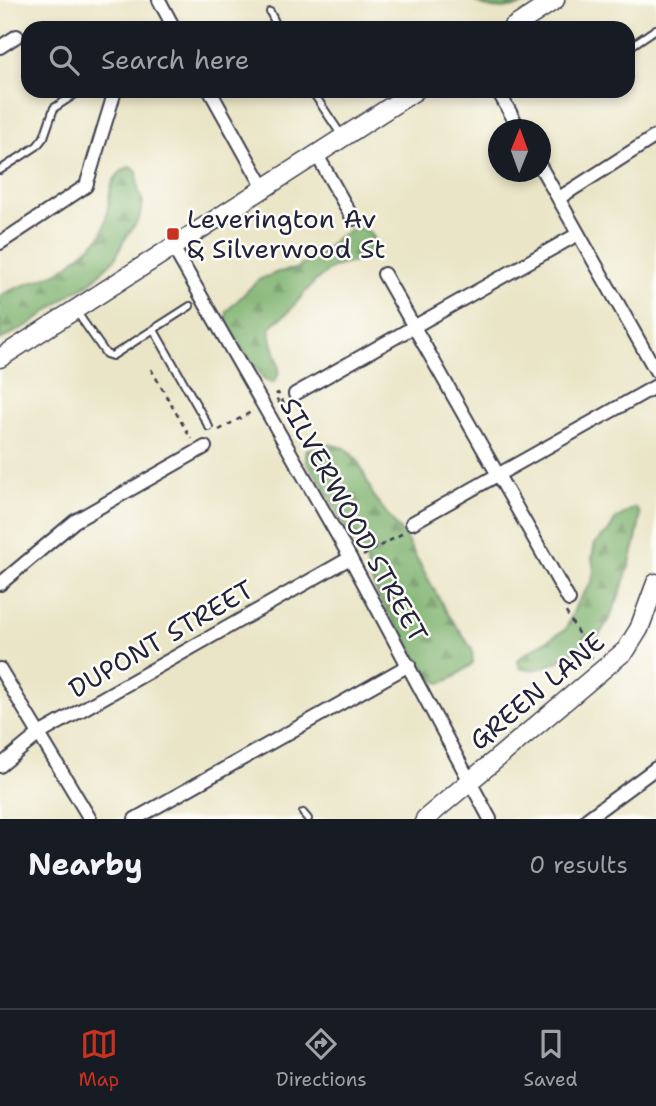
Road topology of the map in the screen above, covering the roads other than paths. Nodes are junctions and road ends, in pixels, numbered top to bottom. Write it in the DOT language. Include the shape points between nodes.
graph roads {
  1 [pos="159,0"];
  2 [pos="555,0"];
  3 [pos="270,12"];
  4 [pos="170,21"];
  5 [pos="274,21"];
  6 [pos="523,21"];
  7 [pos="656,29"];
  8 [pos="17,36"];
  9 [pos="635,43"];
  10 [pos="0,47"];
  11 [pos="69,98"];
  12 [pos="109,98"];
  13 [pos="214,98"];
  14 [pos="316,98"];
  15 [pos="404,98"];
  16 [pos="502,98"];
  17 [pos="514,119"];
  18 [pos="656,136"];
  19 [pos="342,138"];
  20 [pos="317,155"];
  21 [pos="0,170"];
  22 [pos="550,182"];
  23 [pos="264,188"];
  24 [pos="559,198"];
  25 [pos="353,219"];
  26 [pos="578,233"];
  27 [pos="0,243"];
  28 [pos="173,247"];
  29 [pos="384,274"];
  30 [pos="190,306"];
  31 [pos="75,309"];
  32 [pos="415,327"];
  33 [pos="154,330"];
  34 [pos="0,358"];
  35 [pos="656,372"];
  36 [pos="656,386"];
  37 [pos="295,394"];
  38 [pos="209,427"];
  39 [pos="201,449"];
  40 [pos="499,475"];
  41 [pos="408,528"];
  42 [pos="357,557"];
  43 [pos="656,583"];
  44 [pos="0,584"];
  45 [pos="569,600"];
  46 [pos="409,664"];
  47 [pos="0,669"];
  48 [pos="39,734"];
  49 [pos="0,766"];
  50 [pos="656,768"];
  51 [pos="470,781"];
  52 [pos="90,819"];
  53 [pos="135,819"];
  54 [pos="425,819"];
  55 [pos="490,819"];
  56 [pos="587,819"];
  1 -- 4 [label="street"];
  2 -- 6 [label="street"];
  3 -- 5 [label="lane"];
  7 -- 9 [label="lane"];
  8 -- 10 [label="street"];
  11 -- 21 [label="lane" via="54,108 37,146"];
  12 -- 27 [label="street" via="86,186"];
  13 -- 23 [label="street"];
  14 -- 19 [label="lane"];
  15 -- 19 [label="street"];
  16 -- 17 [label="street"];
  18 -- 24 [label="street"];
  19 -- 20 [label="street"];
  20 -- 23 [label="street"];
  20 -- 25 [label="street"];
  22 -- 24 [label="street"];
  23 -- 28 [label="street"];
  24 -- 26 [label="street"];
  26 -- 32 [label="street"];
  26 -- 35 [label="street"];
  28 -- 31 [label="street"];
  28 -- 42 [label="street, SILVERWOOD STREET"];
  29 -- 32 [label="street"];
  30 -- 33 [label="lane"];
  31 -- 33 [label="lane" via="109,356"];
  31 -- 34 [label="street"];
  32 -- 37 [label="street"];
  32 -- 40 [label="street"];
  33 -- 38 [label="lane"];
  36 -- 40 [label="street"];
  39 -- 44 [label="street" via="75,521"];
  40 -- 41 [label="street"];
  40 -- 45 [label="street"];
  42 -- 46 [label="street, SILVERWOOD STREET"];
  42 -- 48 [label="street, DUPONT STREET"];
  43 -- 51 [label="street, GREEN LANE" via="626,650"];
  46 -- 51 [label="street, SILVERWOOD STREET"];
  46 -- 53 [label="street"];
  47 -- 48 [label="street"];
  48 -- 49 [label="street, DUPONT STREET"];
  48 -- 52 [label="street"];
  50 -- 56 [label="street"];
  51 -- 54 [label="street, GREEN LANE"];
  51 -- 55 [label="street, SILVERWOOD STREET"];
}
